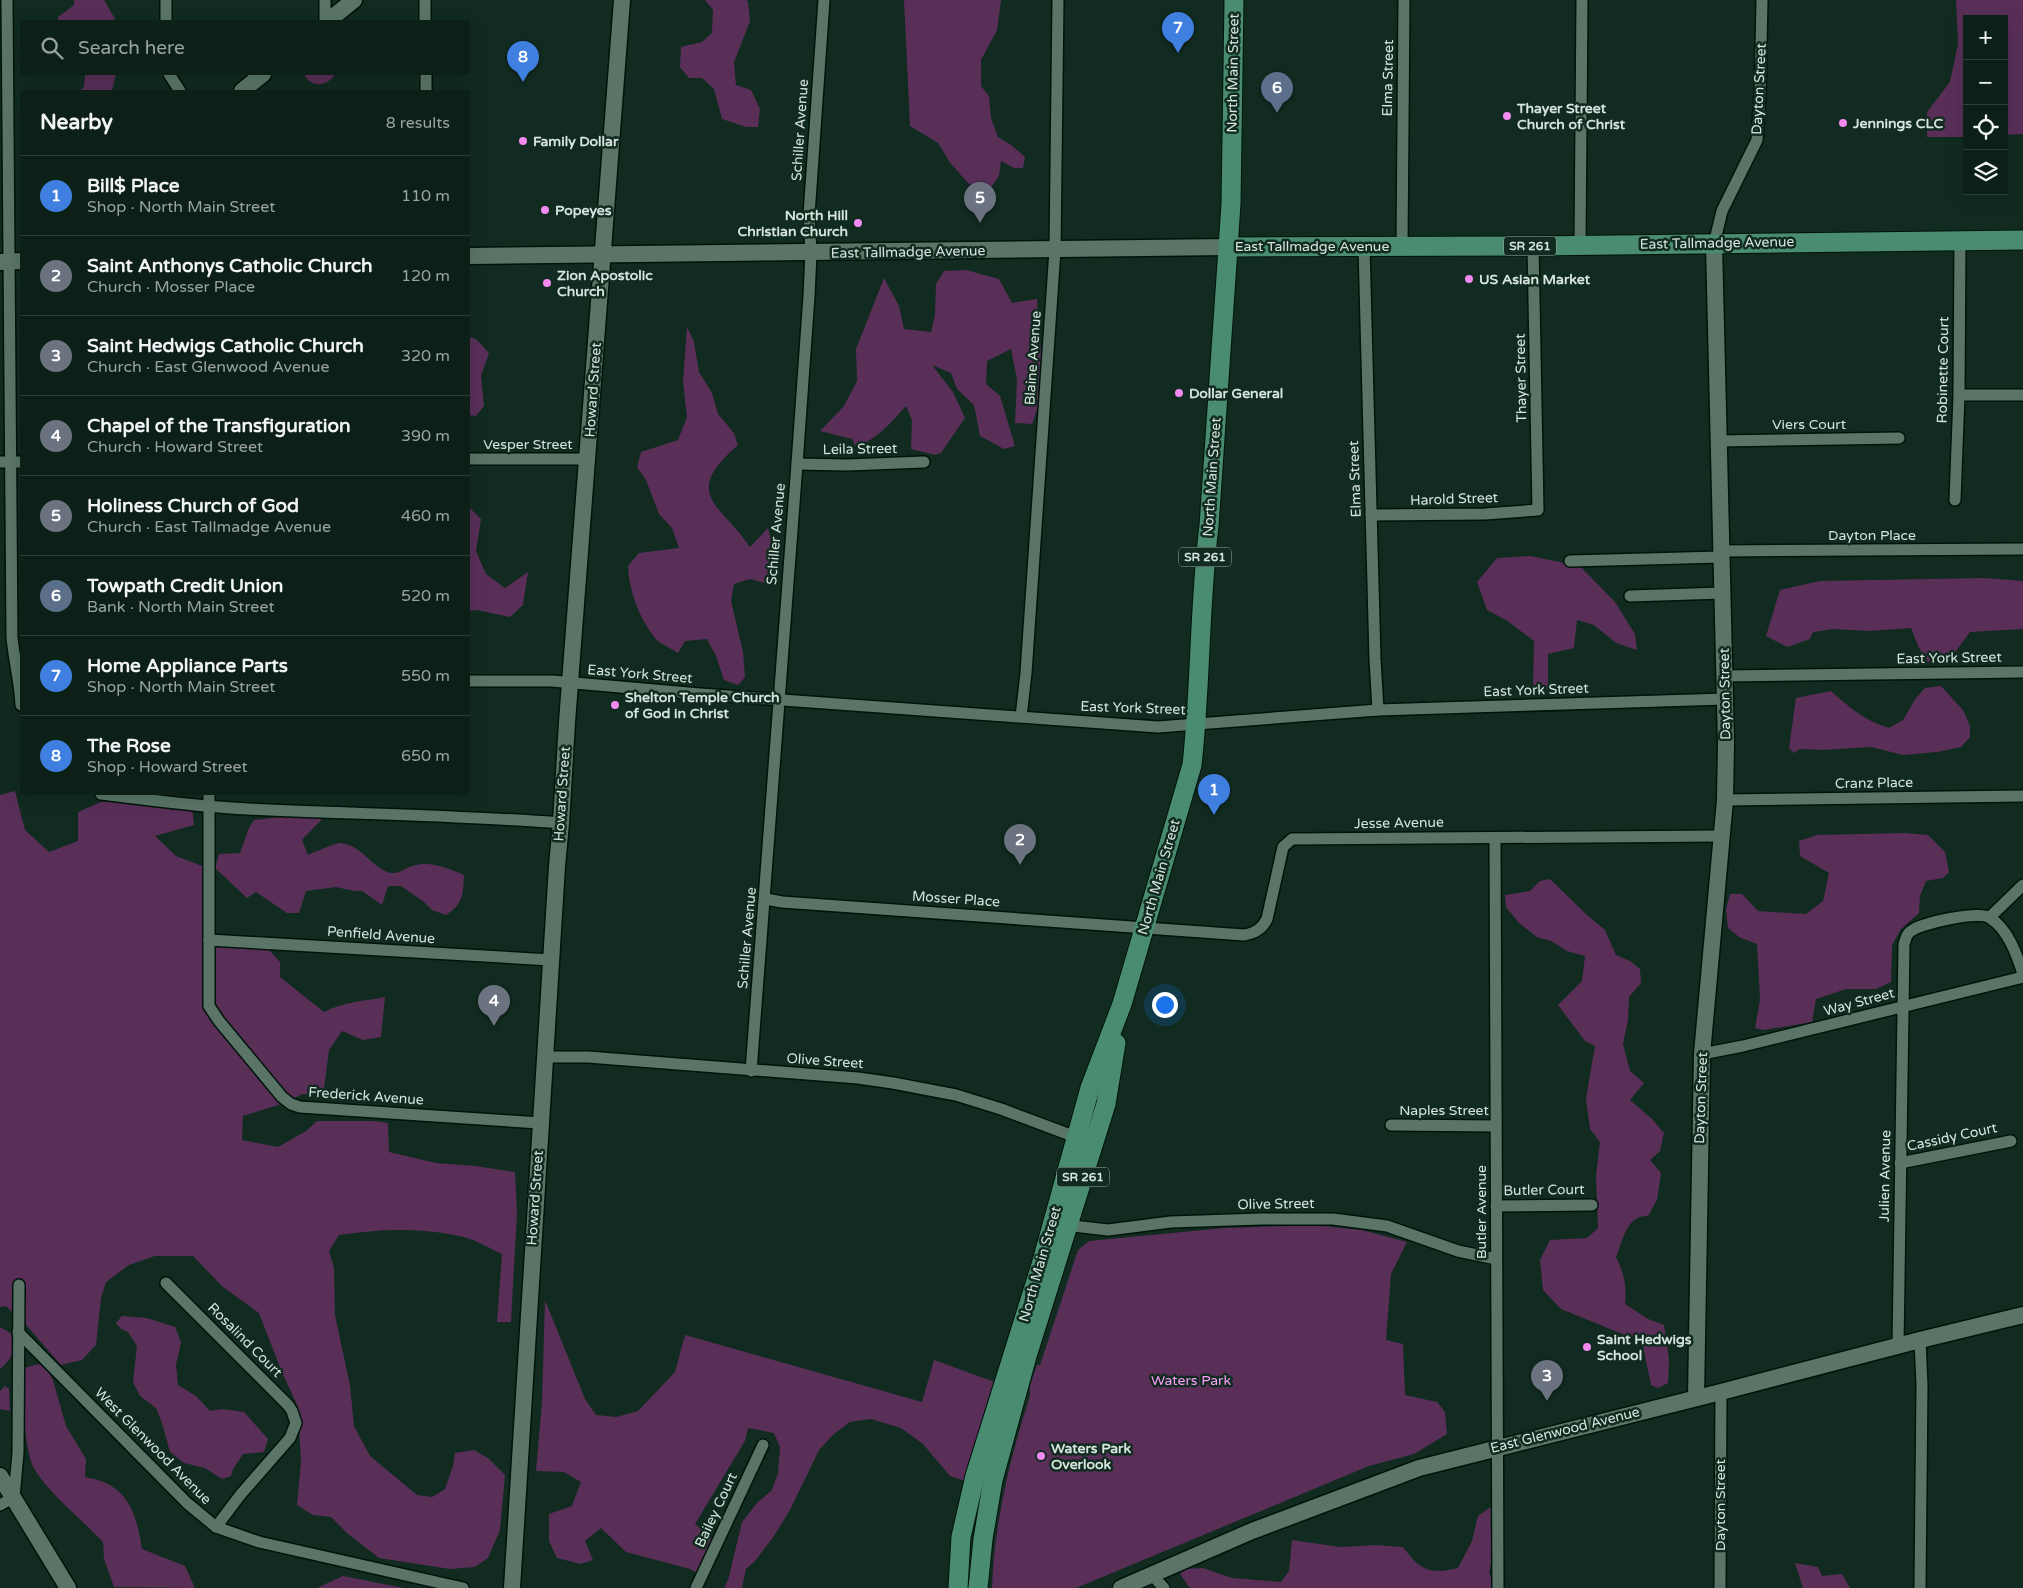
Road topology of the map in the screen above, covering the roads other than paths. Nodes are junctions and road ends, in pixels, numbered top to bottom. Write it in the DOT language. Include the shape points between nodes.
graph roads {
  1 [pos="7,0"];
  2 [pos="166,0"];
  3 [pos="325,0"];
  4 [pos="354,0"];
  5 [pos="425,0"];
  6 [pos="622,0"];
  7 [pos="824,0"];
  8 [pos="1058,0"];
  9 [pos="1234,0"];
  10 [pos="1404,0"];
  11 [pos="1582,0"];
  12 [pos="1762,0"];
  13 [pos="166,20"];
  14 [pos="327,20"];
  15 [pos="328,20"];
  16 [pos="425,20"];
  17 [pos="170,75"];
  18 [pos="262,75"];
  19 [pos="426,75"];
  20 [pos="179,90"];
  21 [pos="243,90"];
  22 [pos="426,90"];
  23 [pos="2023,240"];
  24 [pos="1960,241"];
  25 [pos="1714,244"];
  26 [pos="1580,245"];
  27 [pos="1402,246"];
  28 [pos="1533,246"];
  29 [pos="1229,247"];
  30 [pos="1364,247"];
  31 [pos="1055,250"];
  32 [pos="810,253"];
  33 [pos="470,256"];
  34 [pos="602,256"];
  35 [pos="10,261"];
  36 [pos="1959,395"];
  37 [pos="2023,395"];
  38 [pos="1899,438"];
  39 [pos="1718,441"];
  40 [pos="470,459"];
  41 [pos="588,459"];
  42 [pos="10,461"];
  43 [pos="924,462"];
  44 [pos="797,464"];
  45 [pos="1955,500"];
  46 [pos="1538,510"];
  47 [pos="1371,516"];
  48 [pos="2023,549"];
  49 [pos="1721,554"];
  50 [pos="1570,561"];
  51 [pos="1722,593"];
  52 [pos="1630,596"];
  53 [pos="2023,672"];
  54 [pos="1726,676"];
  55 [pos="20,679"];
  56 [pos="470,681"];
  57 [pos="571,683"];
  58 [pos="1725,699"];
  59 [pos="780,700"];
  60 [pos="1378,710"];
  61 [pos="1021,717"];
  62 [pos="1196,725"];
  63 [pos="110,795"];
  64 [pos="209,795"];
  65 [pos="2023,796"];
  66 [pos="1725,800"];
  67 [pos="210,806"];
  68 [pos="562,823"];
  69 [pos="1721,836"];
  70 [pos="1495,838"];
  71 [pos="2023,885"];
  72 [pos="766,899"];
  73 [pos="1990,917"];
  74 [pos="1144,928"];
  75 [pos="209,940"];
  76 [pos="551,960"];
  77 [pos="2023,976"];
  78 [pos="1902,1006"];
  79 [pos="1702,1054"];
  80 [pos="546,1056"];
  81 [pos="752,1071"];
  82 [pos="540,1123"];
  83 [pos="1391,1125"];
  84 [pos="1496,1126"];
  85 [pos="1085,1140"];
  86 [pos="2011,1140"];
  87 [pos="1900,1164"];
  88 [pos="1592,1204"];
  89 [pos="1496,1206"];
  90 [pos="1057,1233"];
  91 [pos="1496,1259"];
  92 [pos="166,1283"];
  93 [pos="18,1285"];
  94 [pos="2023,1316"];
  95 [pos="18,1332"];
  96 [pos="1920,1340"];
  97 [pos="1898,1346"];
  98 [pos="1721,1392"];
  99 [pos="1696,1397"];
  100 [pos="1003,1412"];
  101 [pos="763,1445"];
  102 [pos="1498,1446"];
  103 [pos="0,1476"];
  104 [pos="14,1497"];
  105 [pos="0,1505"];
  106 [pos="216,1527"];
  107 [pos="1153,1576"];
  108 [pos="1498,1587"];
  109 [pos="68,1588"];
  110 [pos="463,1588"];
  111 [pos="512,1588"];
  112 [pos="696,1588"];
  113 [pos="958,1588"];
  114 [pos="978,1588"];
  115 [pos="1121,1588"];
  116 [pos="1164,1588"];
  117 [pos="1720,1588"];
  118 [pos="1920,1588"];
  1 -- 35 [label="street"];
  2 -- 13 [label="street"];
  3 -- 14 [label="street"];
  4 -- 15 [label="main road"];
  5 -- 16 [label="street"];
  6 -- 34 [label="main road, Howard Street"];
  7 -- 32 [label="street, Schiller Avenue" via="809,215"];
  8 -- 31 [label="street, Blaine Avenue"];
  9 -- 29 [label="main road, North Main Street"];
  10 -- 27 [label="street, Elma Street"];
  11 -- 26 [label="street"];
  12 -- 25 [label="street, Dayton Street" via="1757,140 1722,211"];
  17 -- 20 [label="street"];
  18 -- 21 [label="main road"];
  19 -- 22 [label="street"];
  23 -- 24 [label="main road, East Tallmadge Avenue / SR 261"];
  24 -- 25 [label="main road, East Tallmadge Avenue / SR 261"];
  24 -- 36 [label="street, Robinette Court"];
  25 -- 26 [label="main road, East Tallmadge Avenue / SR 261"];
  25 -- 39 [label="main road, Dayton Street"];
  26 -- 28 [label="main road, East Tallmadge Avenue / SR 261"];
  27 -- 28 [label="main road, East Tallmadge Avenue / SR 261"];
  27 -- 30 [label="main road, East Tallmadge Avenue / SR 261"];
  28 -- 46 [label="street, Thayer Street"];
  29 -- 30 [label="main road, East Tallmadge Avenue / SR 261"];
  29 -- 31 [label="main road, East Tallmadge Avenue"];
  29 -- 62 [label="main road, North Main Street / SR 261"];
  30 -- 47 [label="street, Elma Street"];
  31 -- 32 [label="main road, East Tallmadge Avenue"];
  31 -- 61 [label="street, Blaine Avenue"];
  32 -- 34 [label="main road, East Tallmadge Avenue"];
  32 -- 44 [label="street, Schiller Avenue"];
  33 -- 34 [label="main road, East Tallmadge Avenue"];
  34 -- 41 [label="main road, Howard Street"];
  35 -- 42 [label="street"];
  36 -- 37 [label="street"];
  36 -- 45 [label="street, Robinette Court"];
  38 -- 39 [label="street, Viers Court"];
  39 -- 49 [label="main road, Dayton Street"];
  40 -- 41 [label="street, Vesper Street"];
  41 -- 57 [label="main road, Howard Street"];
  42 -- 55 [label="street" via="12,637"];
  43 -- 44 [label="street, Leila Street"];
  44 -- 59 [label="street, Schiller Avenue"];
  46 -- 47 [label="street, Harold Street"];
  47 -- 60 [label="street, Elma Street"];
  48 -- 49 [label="street, Dayton Place"];
  49 -- 50 [label="street, Dayton Place"];
  49 -- 51 [label="main road, Dayton Street"];
  51 -- 52 [label="street"];
  51 -- 54 [label="main road, Dayton Street"];
  53 -- 54 [label="street, East York Street"];
  54 -- 58 [label="main road, Dayton Street"];
  56 -- 57 [label="street, East York Street"];
  57 -- 59 [label="street, East York Street"];
  57 -- 68 [label="main road, Howard Street"];
  58 -- 60 [label="street, East York Street"];
  58 -- 66 [label="main road, Dayton Street"];
  59 -- 61 [label="street, East York Street"];
  59 -- 72 [label="street, Schiller Avenue"];
  60 -- 62 [label="street, East York Street"];
  61 -- 62 [label="street, East York Street" via="1149,726"];
  62 -- 74 [label="main road, North Main Street / SR 261" via="1192,765"];
  63 -- 67 [label="street"];
  64 -- 67 [label="street, Frederick Avenue"];
  65 -- 66 [label="street, Cranz Place"];
  66 -- 69 [label="main road, Dayton Street"];
  67 -- 68 [label="street"];
  67 -- 75 [label="street, Frederick Avenue"];
  68 -- 76 [label="main road, Howard Street" via="556,866"];
  69 -- 70 [label="street, Jesse Avenue"];
  69 -- 79 [label="main road, Dayton Street"];
  70 -- 74 [label="street, Jesse Avenue" via="1292,839 1284,847 1267,919 1254,933"];
  70 -- 84 [label="street, Butler Avenue"];
  71 -- 73 [label="street"];
  72 -- 74 [label="street, Mosser Place"];
  72 -- 81 [label="street, Schiller Avenue"];
  73 -- 77 [label="street" via="2017,955"];
  73 -- 78 [label="street, Julien Avenue" via="1968,915 1915,928 1907,935"];
  74 -- 85 [label="main road, North Main Street / SR 261" via="1122,1004 1090,1088"];
  75 -- 76 [label="street, Penfield Avenue"];
  75 -- 82 [label="street, Frederick Avenue" via="209,1006 291,1104"];
  76 -- 80 [label="main road, Howard Street"];
  77 -- 78 [label="street, Way Street"];
  78 -- 79 [label="street, Way Street"];
  78 -- 87 [label="street, Julien Avenue"];
  79 -- 99 [label="main road, Dayton Street"];
  80 -- 81 [label="street, Olive Street"];
  80 -- 82 [label="main road, Howard Street"];
  81 -- 85 [label="street, Olive Street" via="858,1078 929,1089 1001,1109"];
  82 -- 111 [label="main road, Howard Street"];
  83 -- 84 [label="street, Naples Street"];
  84 -- 89 [label="street, Butler Avenue"];
  85 -- 90 [label="main road, North Main Street / SR 261"];
  86 -- 87 [label="street, Cassidy Court"];
  87 -- 97 [label="street, Julien Avenue"];
  88 -- 89 [label="street, Butler Court"];
  89 -- 91 [label="street, Butler Avenue"];
  90 -- 91 [label="street, Olive Street" via="1171,1222 1333,1219 1387,1226 1458,1251"];
  90 -- 100 [label="main road, North Main Street / SR 261"];
  91 -- 102 [label="street, Butler Avenue"];
  92 -- 106 [label="street, Rosalind Court" via="288,1405 296,1423 290,1438"];
  93 -- 95 [label="street"];
  94 -- 96 [label="main road, East Glenwood Avenue"];
  95 -- 104 [label="street" via="18,1453"];
  95 -- 106 [label="street, West Glenwood Avenue" via="187,1503"];
  96 -- 97 [label="main road, East Glenwood Avenue"];
  96 -- 118 [label="street"];
  97 -- 98 [label="main road, East Glenwood Avenue"];
  98 -- 99 [label="main road, East Glenwood Avenue"];
  98 -- 117 [label="street, Dayton Street"];
  99 -- 102 [label="main road, East Glenwood Avenue"];
  100 -- 113 [label="main road, SR 261" via="975,1476 961,1537"];
  100 -- 114 [label="main road, SR 261"];
  101 -- 112 [label="street, Bailey Court"];
  102 -- 107 [label="main road, East Glenwood Avenue" via="1389,1478 1252,1531"];
  102 -- 108 [label="street, Butler Avenue"];
  103 -- 104 [label="main road"];
  104 -- 105 [label="street"];
  104 -- 109 [label="main road"];
  106 -- 110 [label="street, West Glenwood Avenue" via="259,1542"];
  107 -- 115 [label="main road, East Glenwood Avenue"];
  107 -- 116 [label="street"];
}
